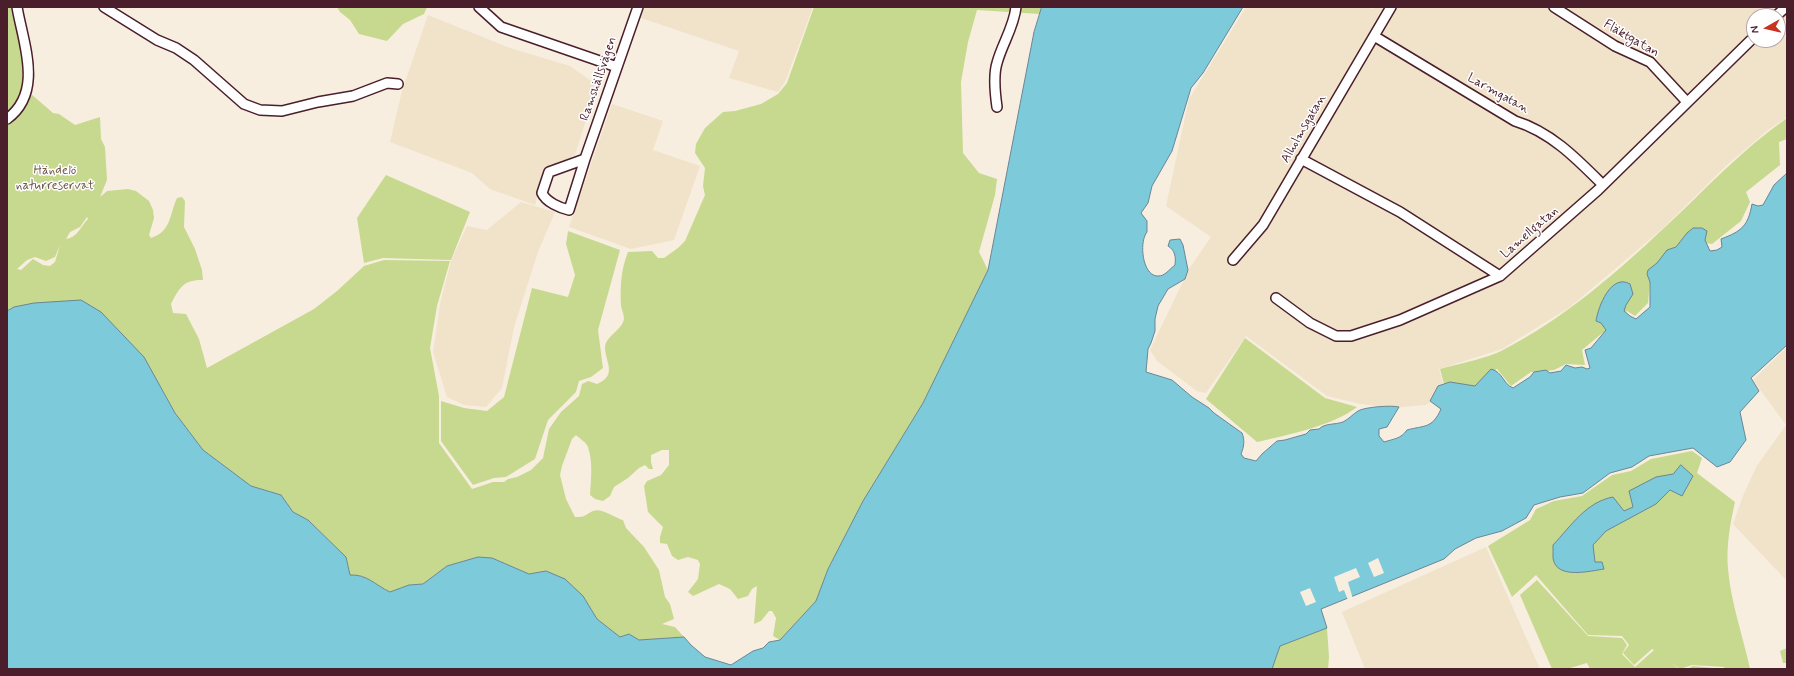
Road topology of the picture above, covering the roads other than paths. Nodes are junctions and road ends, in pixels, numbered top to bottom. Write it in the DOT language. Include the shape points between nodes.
graph roads {
  1 [pos="17,7"];
  2 [pos="104,7"];
  3 [pos="479,7"];
  4 [pos="638,7"];
  5 [pos="1016,7"];
  6 [pos="1390,7"];
  7 [pos="1554,7"];
  8 [pos="1374,36"];
  9 [pos="1746,45"];
  10 [pos="617,67"];
  11 [pos="398,84"];
  12 [pos="1687,102"];
  13 [pos="997,107"];
  14 [pos="7,119"];
  15 [pos="585,159"];
  16 [pos="1301,159"];
  17 [pos="1603,185"];
  18 [pos="1233,260"];
  19 [pos="1500,276"];
  20 [pos="1276,298"];
  1 -- 14 [label="street" via="28,63 29,84 22,101"];
  2 -- 11 [label="street" via="157,40 176,48 194,60 244,104 260,110 282,111 353,96 387,83"];
  3 -- 10 [label="street" via="500,27"];
  4 -- 10 [label="street, Ramshällsvägen"];
  5 -- 13 [label="street" via="1015,18 996,64"];
  6 -- 8 [label="street, Alholmsgatan"];
  7 -- 12 [label="street, Fläktgatan" via="1615,46 1650,62"];
  8 -- 16 [label="street, Alholmsgatan"];
  8 -- 17 [label="street, Larmgatan" via="1494,109 1515,121 1529,125 1562,146"];
  9 -- 12 [label="street, Lamellgatan"];
  10 -- 15 [label="street, Ramshällsvägen"];
  12 -- 17 [label="street, Lamellgatan"];
  15 -- 15 [label="street, Ramshällsvägen" via="569,210 544,197 542,193 549,172"];
  16 -- 18 [label="street, Alholmsgatan" via="1263,226"];
  16 -- 19 [label="street" via="1400,212"];
  17 -- 19 [label="street, Lamellgatan"];
  19 -- 20 [label="street, Lamellgatan" via="1400,320 1352,336 1336,336"];
}
